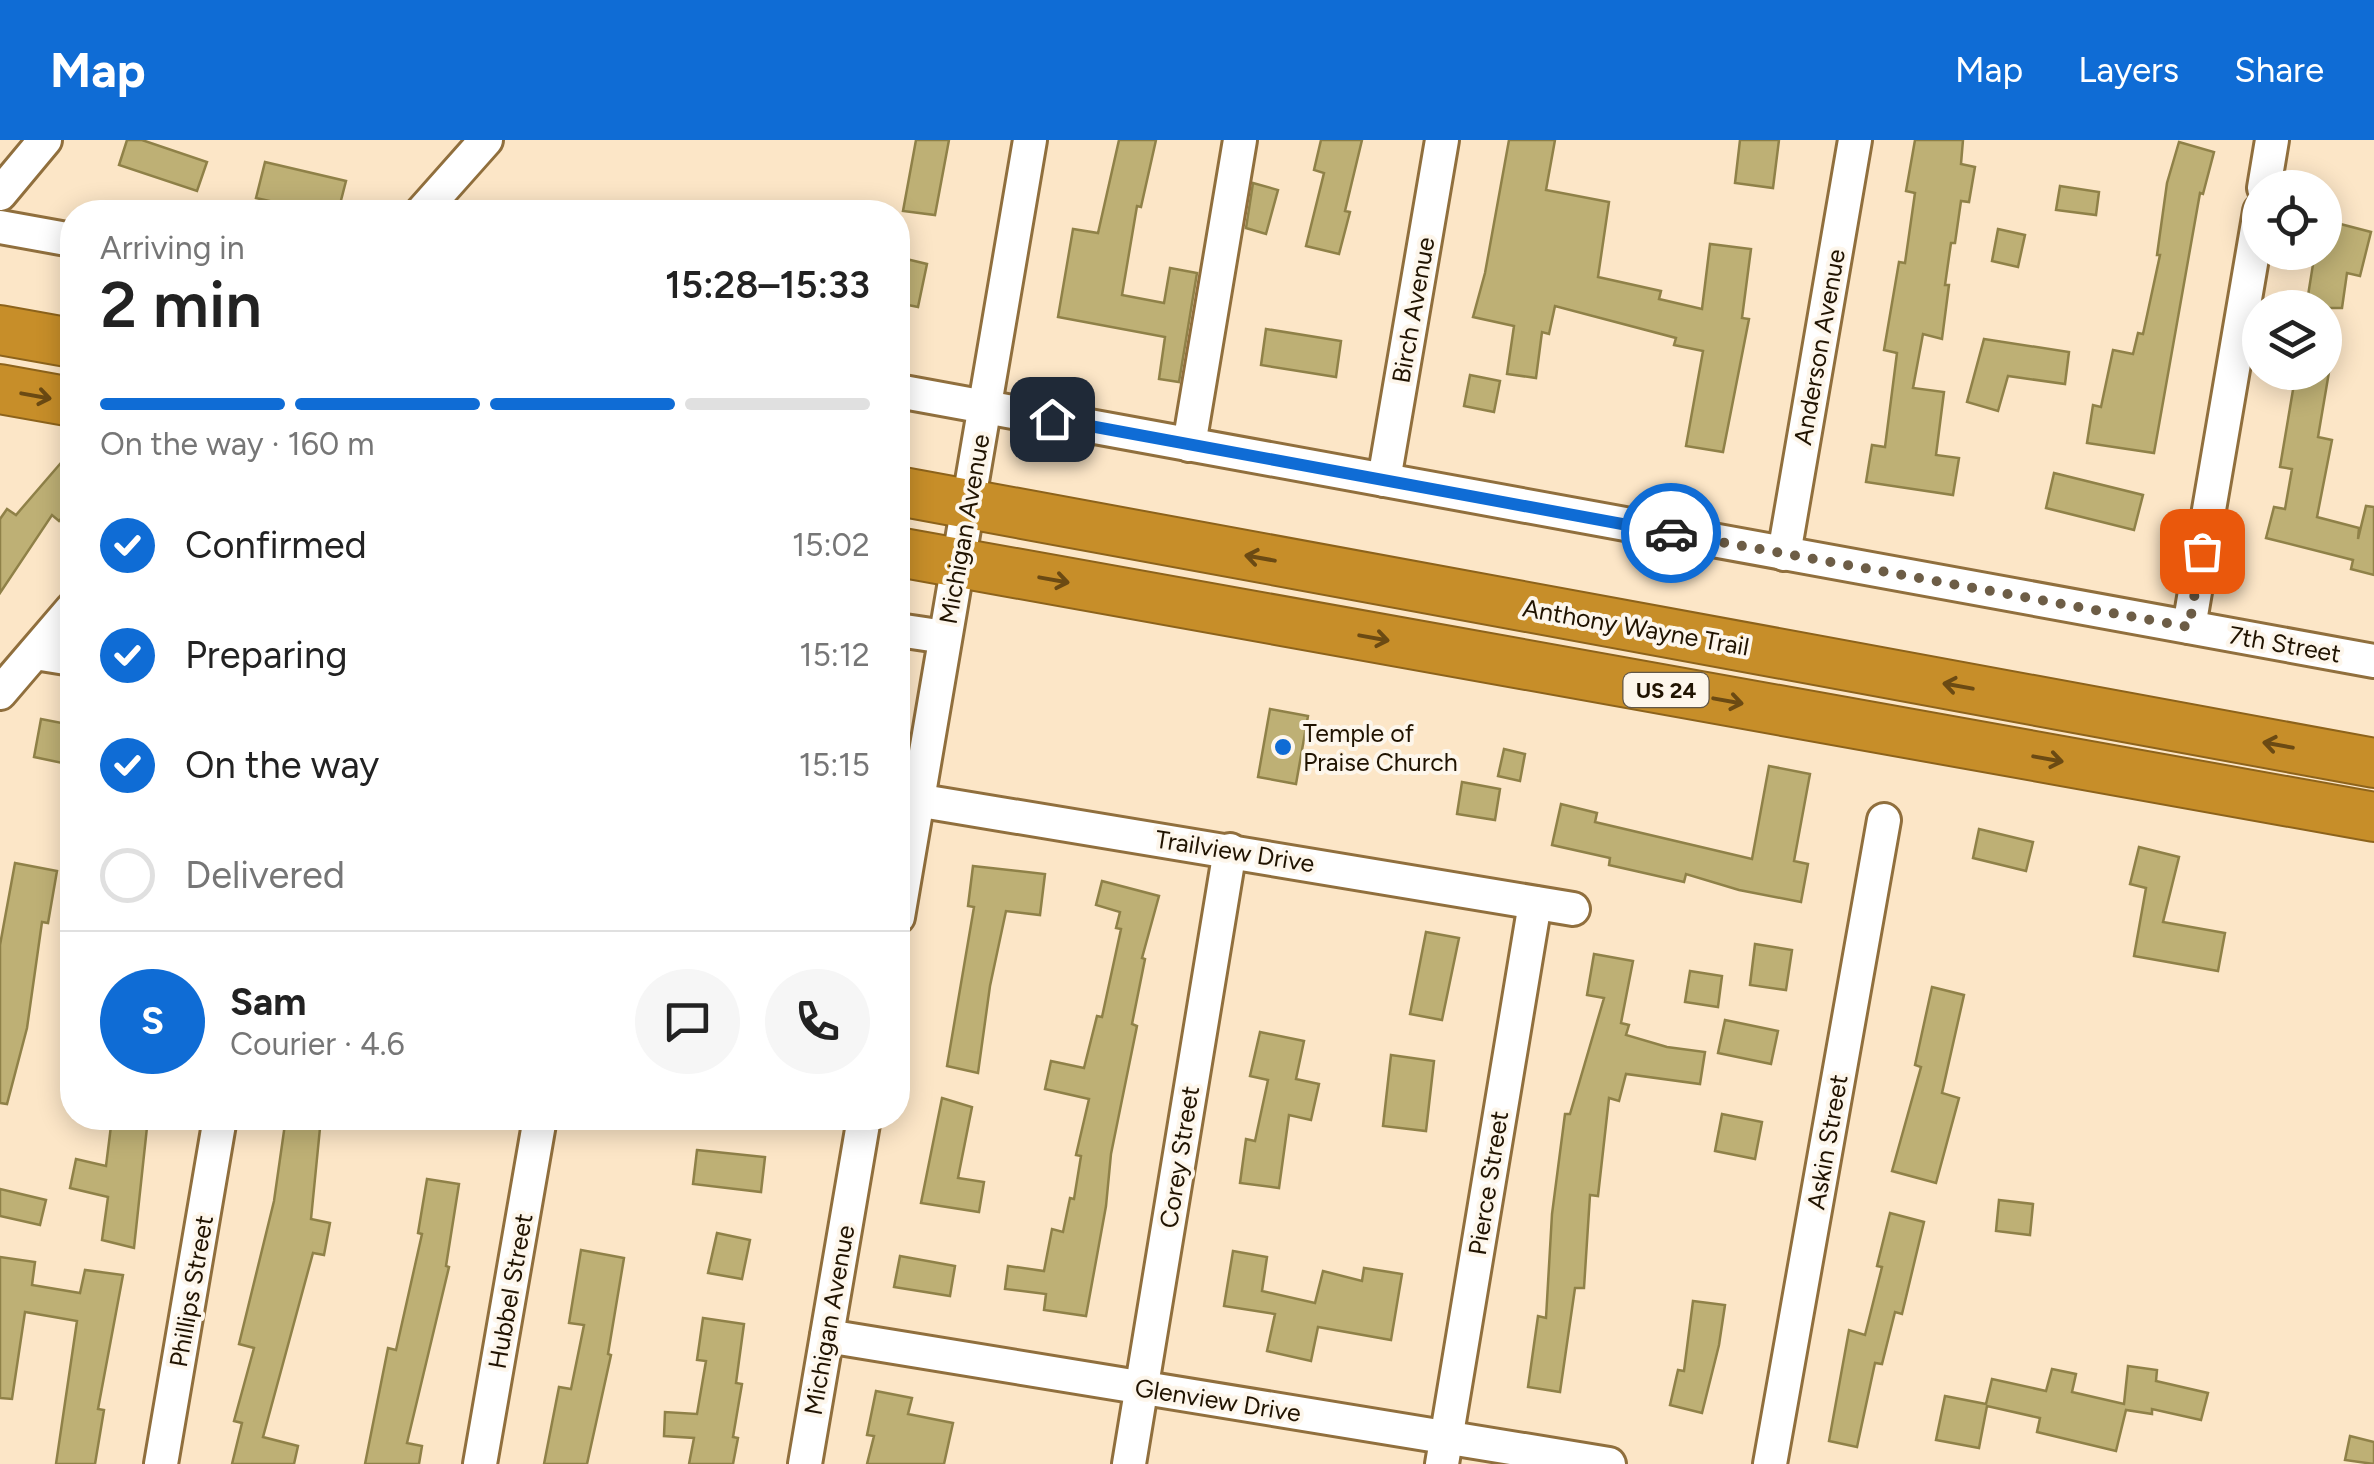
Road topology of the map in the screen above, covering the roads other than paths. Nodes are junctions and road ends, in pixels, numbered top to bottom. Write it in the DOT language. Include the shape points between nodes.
graph roads {
  1 [pos="46,140"];
  2 [pos="486,140"];
  3 [pos="1030,140"];
  4 [pos="1240,140"];
  5 [pos="1442,140"];
  6 [pos="1855,140"];
  7 [pos="2272,140"];
  8 [pos="2267,170"];
  9 [pos="0,194"];
  10 [pos="433,200"];
  11 [pos="0,227"];
  12 [pos="60,238"];
  13 [pos="2250,270"];
  14 [pos="0,330"];
  15 [pos="60,341"];
  16 [pos="0,389"];
  17 [pos="910,393"];
  18 [pos="60,400"];
  19 [pos="984,407"];
  20 [pos="1189,444"];
  21 [pos="1384,480"];
  22 [pos="910,493"];
  23 [pos="968,504"];
  24 [pos="910,554"];
  25 [pos="1784,554"];
  26 [pos="958,563"];
  27 [pos="60,624"];
  28 [pos="2189,627"];
  29 [pos="910,632"];
  30 [pos="945,638"];
  31 [pos="35,653"];
  32 [pos="60,657"];
  33 [pos="2374,661"];
  34 [pos="0,693"];
  35 [pos="913,731"];
  36 [pos="2374,763"];
  37 [pos="910,765"];
  38 [pos="910,799"];
  39 [pos="2374,817"];
  40 [pos="1884,820"];
  41 [pos="1230,850"];
  42 [pos="1534,903"];
  43 [pos="1572,908"];
  44 [pos="218,1130"];
  45 [pos="538,1130"];
  46 [pos="862,1130"];
  47 [pos="826,1336"];
  48 [pos="1141,1388"];
  49 [pos="1445,1450"];
  50 [pos="161,1464"];
  51 [pos="480,1464"];
  52 [pos="805,1464"];
  53 [pos="1129,1464"];
  54 [pos="1608,1464"];
  55 [pos="1770,1464"];
  1 -- 9 [label="street"];
  2 -- 10 [label="street"];
  3 -- 19 [label="street, Michigan Avenue"];
  4 -- 20 [label="street"];
  5 -- 21 [label="street, Birch Avenue"];
  6 -- 25 [label="street, Anderson Avenue"];
  7 -- 8 [label="street"];
  11 -- 12 [label="street"];
  13 -- 28 [label="street"];
  14 -- 15 [label="highway"];
  16 -- 18 [label="highway, one-way"];
  17 -- 19 [label="street, 7th Street"];
  19 -- 20 [label="street, 7th Street"];
  19 -- 23 [label="street, Michigan Avenue"];
  20 -- 21 [label="street, 7th Street"];
  21 -- 25 [label="street, 7th Street"];
  22 -- 23 [label="highway, Anthony Wayne Trail / US 24"];
  23 -- 26 [label="street, Michigan Avenue"];
  36 -- 23 [label="highway, Anthony Wayne Trail / US 24, one-way"];
  24 -- 26 [label="highway, US 24"];
  25 -- 28 [label="street, 7th Street"];
  26 -- 30 [label="street, Michigan Avenue"];
  26 -- 39 [label="highway, US 24, one-way"];
  27 -- 31 [label="street"];
  28 -- 33 [label="street, 7th Street"];
  29 -- 30 [label="street"];
  30 -- 35 [label="street, Michigan Avenue"];
  31 -- 32 [label="street"];
  31 -- 34 [label="street"];
  35 -- 37 [label="street, Michigan Avenue"];
  38 -- 41 [label="street, Trailview Drive"];
  40 -- 55 [label="street, Askin Street"];
  41 -- 42 [label="street, Trailview Drive"];
  41 -- 48 [label="street, Corey Street"];
  42 -- 43 [label="street, Trailview Drive"];
  42 -- 49 [label="street, Pierce Street"];
  44 -- 50 [label="street, Phillips Street"];
  45 -- 51 [label="street, Hubbel Street"];
  46 -- 47 [label="street, Michigan Avenue"];
  47 -- 48 [label="street, Glenview Drive"];
  47 -- 52 [label="street, Michigan Avenue"];
  48 -- 49 [label="street, Glenview Drive"];
  48 -- 53 [label="street, Corey Street"];
  49 -- 54 [label="street, Glenview Drive"];
}
